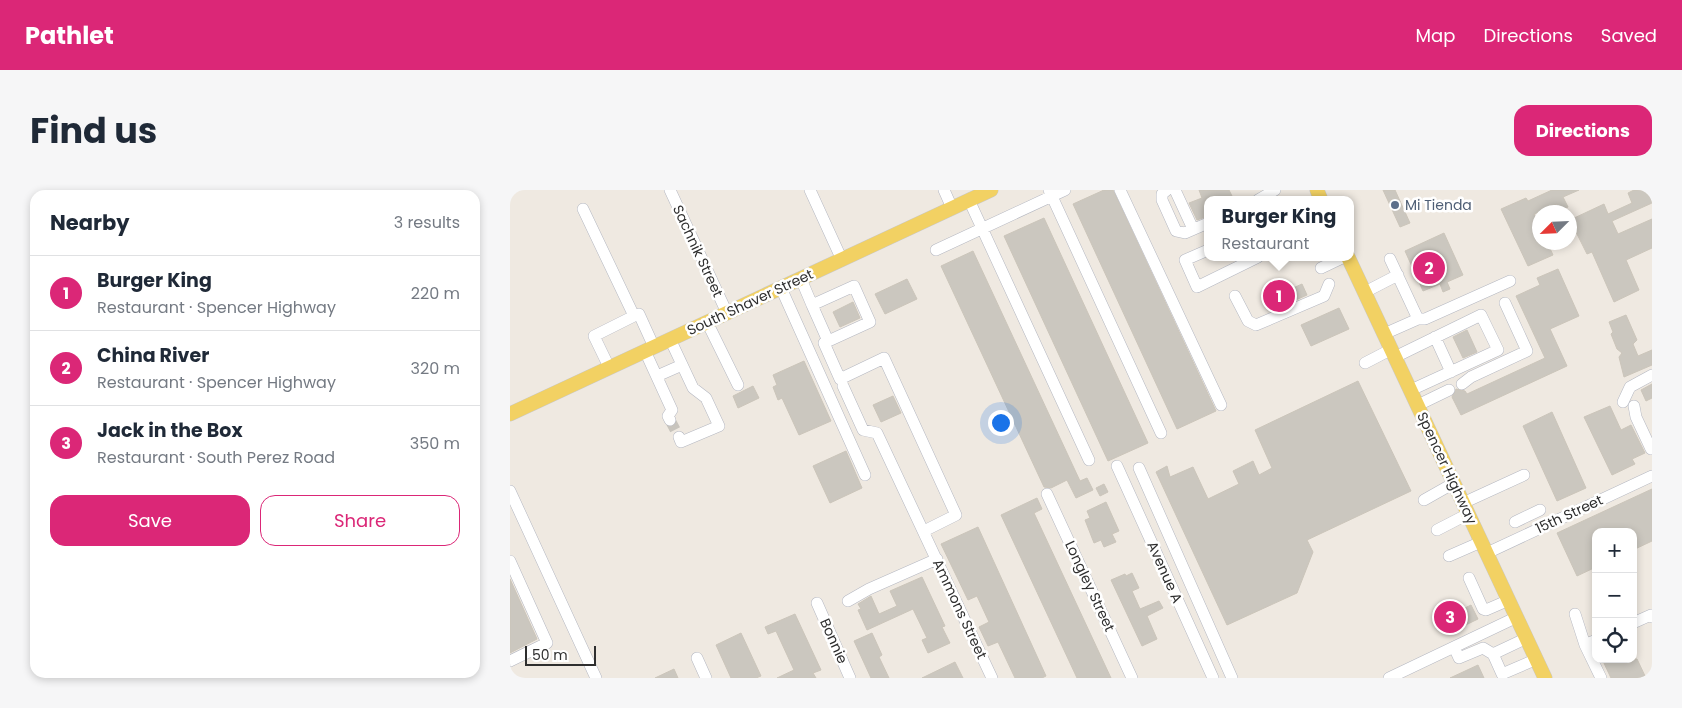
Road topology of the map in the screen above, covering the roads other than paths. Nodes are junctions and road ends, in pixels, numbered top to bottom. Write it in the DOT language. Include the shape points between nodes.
graph roads {
  1 [pos="670,190"];
  2 [pos="810,190"];
  3 [pos="944,190"];
  4 [pos="991,190"];
  5 [pos="1064,190"];
  6 [pos="1120,190"];
  7 [pos="1167,190"];
  8 [pos="1175,190"];
  9 [pos="1050,193"];
  10 [pos="969,200"];
  11 [pos="952,208"];
  12 [pos="583,209"];
  13 [pos="1204,225"];
  14 [pos="982,228"];
  15 [pos="1193,230"];
  16 [pos="936,250"];
  17 [pos="1204,252"];
  18 [pos="1390,259"];
  19 [pos="842,260"];
  20 [pos="1250,261"];
  21 [pos="1336,261"];
  22 [pos="1350,261"];
  23 [pos="1321,268"];
  24 [pos="1398,275"];
  25 [pos="801,279"];
  26 [pos="1510,281"];
  27 [pos="1328,284"];
  28 [pos="781,288"];
  29 [pos="1365,292"];
  30 [pos="1235,296"];
  31 [pos="1505,303"];
  32 [pos="812,305"];
  33 [pos="727,312"];
  34 [pos="634,316"];
  35 [pos="1418,319"];
  36 [pos="707,322"];
  37 [pos="1384,334"];
  38 [pos="1435,337"];
  39 [pos="670,339"];
  40 [pos="828,342"];
  41 [pos="649,349"];
  42 [pos="1393,353"];
  43 [pos="1365,363"];
  44 [pos="682,365"];
  45 [pos="609,368"];
  46 [pos="1451,372"];
  47 [pos="1652,375"];
  48 [pos="657,376"];
  49 [pos="1462,384"];
  50 [pos="738,385"];
  51 [pos="843,386"];
  52 [pos="1411,390"];
  53 [pos="1449,390"];
  54 [pos="1221,405"];
  55 [pos="1418,406"];
  56 [pos="510,414"];
  57 [pos="670,420"];
  58 [pos="1161,433"];
  59 [pos="679,437"];
  60 [pos="1651,449"];
  61 [pos="1089,460"];
  62 [pos="1117,466"];
  63 [pos="1138,468"];
  64 [pos="865,475"];
  65 [pos="1524,475"];
  66 [pos="1652,476"];
  67 [pos="1454,483"];
  68 [pos="510,490"];
  69 [pos="1047,494"];
  70 [pos="1424,500"];
  71 [pos="1466,508"];
  72 [pos="1540,510"];
  73 [pos="1515,522"];
  74 [pos="1437,530"];
  75 [pos="926,535"];
  76 [pos="1484,547"];
  77 [pos="1449,556"];
  78 [pos="937,559"];
  79 [pos="510,562"];
  80 [pos="1469,578"];
  81 [pos="1509,600"];
  82 [pos="848,601"];
  83 [pos="817,604"];
  84 [pos="1575,614"];
  85 [pos="1517,617"];
  86 [pos="1652,617"];
  87 [pos="1637,621"];
  88 [pos="1527,638"];
  89 [pos="1592,642"];
  90 [pos="1585,645"];
  91 [pos="1454,647"];
  92 [pos="1493,654"];
  93 [pos="697,658"];
  94 [pos="1536,659"];
  95 [pos="510,661"];
  96 [pos="1544,677"];
  97 [pos="596,678"];
  98 [pos="706,678"];
  99 [pos="850,678"];
  100 [pos="992,678"];
  101 [pos="1132,678"];
  102 [pos="1213,678"];
  103 [pos="1232,678"];
  104 [pos="1390,678"];
  105 [pos="1601,678"];
  1 -- 33 [label="street, Sachnik Street"];
  2 -- 19 [label="street"];
  3 -- 11 [label="street"];
  4 -- 10 [label="main road, South Shaver Street"];
  5 -- 9 [label="street"];
  6 -- 54 [label="street"];
  7 -- 15 [label="street" via="1162,194 1162,200 1176,230 1185,233"];
  8 -- 15 [label="street"];
  9 -- 14 [label="street"];
  9 -- 58 [label="street"];
  10 -- 11 [label="main road, South Shaver Street"];
  10 -- 14 [label="street"];
  11 -- 19 [label="main road, South Shaver Street"];
  12 -- 34 [label="street"];
  13 -- 15 [label="street"];
  14 -- 16 [label="street"];
  14 -- 61 [label="street"];
  17 -- 20 [label="street" via="1185,260 1197,287"];
  18 -- 24 [label="street"];
  19 -- 25 [label="main road, South Shaver Street"];
  21 -- 23 [label="street"];
  22 -- 29 [label="main road, Spencer Highway"];
  24 -- 29 [label="street"];
  24 -- 35 [label="street"];
  25 -- 28 [label="main road, South Shaver Street"];
  25 -- 32 [label="street"];
  26 -- 35 [label="street" via="1425,319"];
  27 -- 30 [label="street" via="1324,296 1256,325 1248,321"];
  28 -- 33 [label="main road, South Shaver Street"];
  28 -- 64 [label="street"];
  29 -- 37 [label="main road, Spencer Highway"];
  31 -- 49 [label="street" via="1527,351"];
  32 -- 40 [label="street"];
  32 -- 40 [label="street" via="854,286 870,322"];
  33 -- 36 [label="main road, South Shaver Street"];
  34 -- 41 [label="street" via="639,314"];
  34 -- 45 [label="street" via="594,336"];
  35 -- 37 [label="street"];
  36 -- 39 [label="main road, South Shaver Street"];
  36 -- 50 [label="street"];
  37 -- 42 [label="main road, Spencer Highway"];
  38 -- 42 [label="street"];
  38 -- 46 [label="street"];
  38 -- 46 [label="street" via="1481,315 1498,350"];
  39 -- 41 [label="main road, South Shaver Street"];
  39 -- 44 [label="street"];
  40 -- 75 [label="street" via="824,343 840,379 884,358 956,515"];
  41 -- 45 [label="main road, South Shaver Street"];
  41 -- 48 [label="street"];
  42 -- 43 [label="street"];
  42 -- 52 [label="main road, Spencer Highway"];
  44 -- 48 [label="street"];
  44 -- 59 [label="street" via="693,388 706,398 719,426 681,442"];
  45 -- 56 [label="main road, South Shaver Street"];
  46 -- 52 [label="street"];
  47 -- 60 [label="street" via="1630,387 1628,404"];
  48 -- 57 [label="street" via="672,410 668,416"];
  51 -- 75 [label="street, Ammons Street" via="864,430 878,433"];
  52 -- 55 [label="main road, Spencer Highway"];
  53 -- 55 [label="street"];
  55 -- 67 [label="main road, Spencer Highway"];
  62 -- 102 [label="street, Avenue A"];
  63 -- 103 [label="street"];
  65 -- 71 [label="street"];
  66 -- 76 [label="street, 15th Street"];
  67 -- 70 [label="street"];
  67 -- 71 [label="main road, Spencer Highway"];
  68 -- 97 [label="street"];
  69 -- 101 [label="street, Longley Street"];
  71 -- 74 [label="street"];
  71 -- 76 [label="main road, Spencer Highway"];
  72 -- 73 [label="street"];
  75 -- 78 [label="street, Ammons Street"];
  76 -- 77 [label="street, 15th Street"];
  76 -- 81 [label="main road, Spencer Highway"];
  78 -- 82 [label="street"];
  78 -- 100 [label="street, Ammons Street"];
  79 -- 95 [label="street" via="548,643"];
  80 -- 81 [label="street" via="1483,609"];
  81 -- 85 [label="main road, Spencer Highway"];
  83 -- 99 [label="street, Bonnie"];
  84 -- 90 [label="street"];
  85 -- 88 [label="main road, Spencer Highway"];
  85 -- 91 [label="street"];
  86 -- 87 [label="street"];
  88 -- 92 [label="street"];
  88 -- 94 [label="main road, Spencer Highway"];
  89 -- 90 [label="street"];
  90 -- 105 [label="street"];
  91 -- 92 [label="street" via="1459,658 1483,648"];
  91 -- 104 [label="street"];
  92 -- 94 [label="street" via="1502,674"];
  93 -- 98 [label="street"];
  94 -- 96 [label="main road, Spencer Highway"];
}
